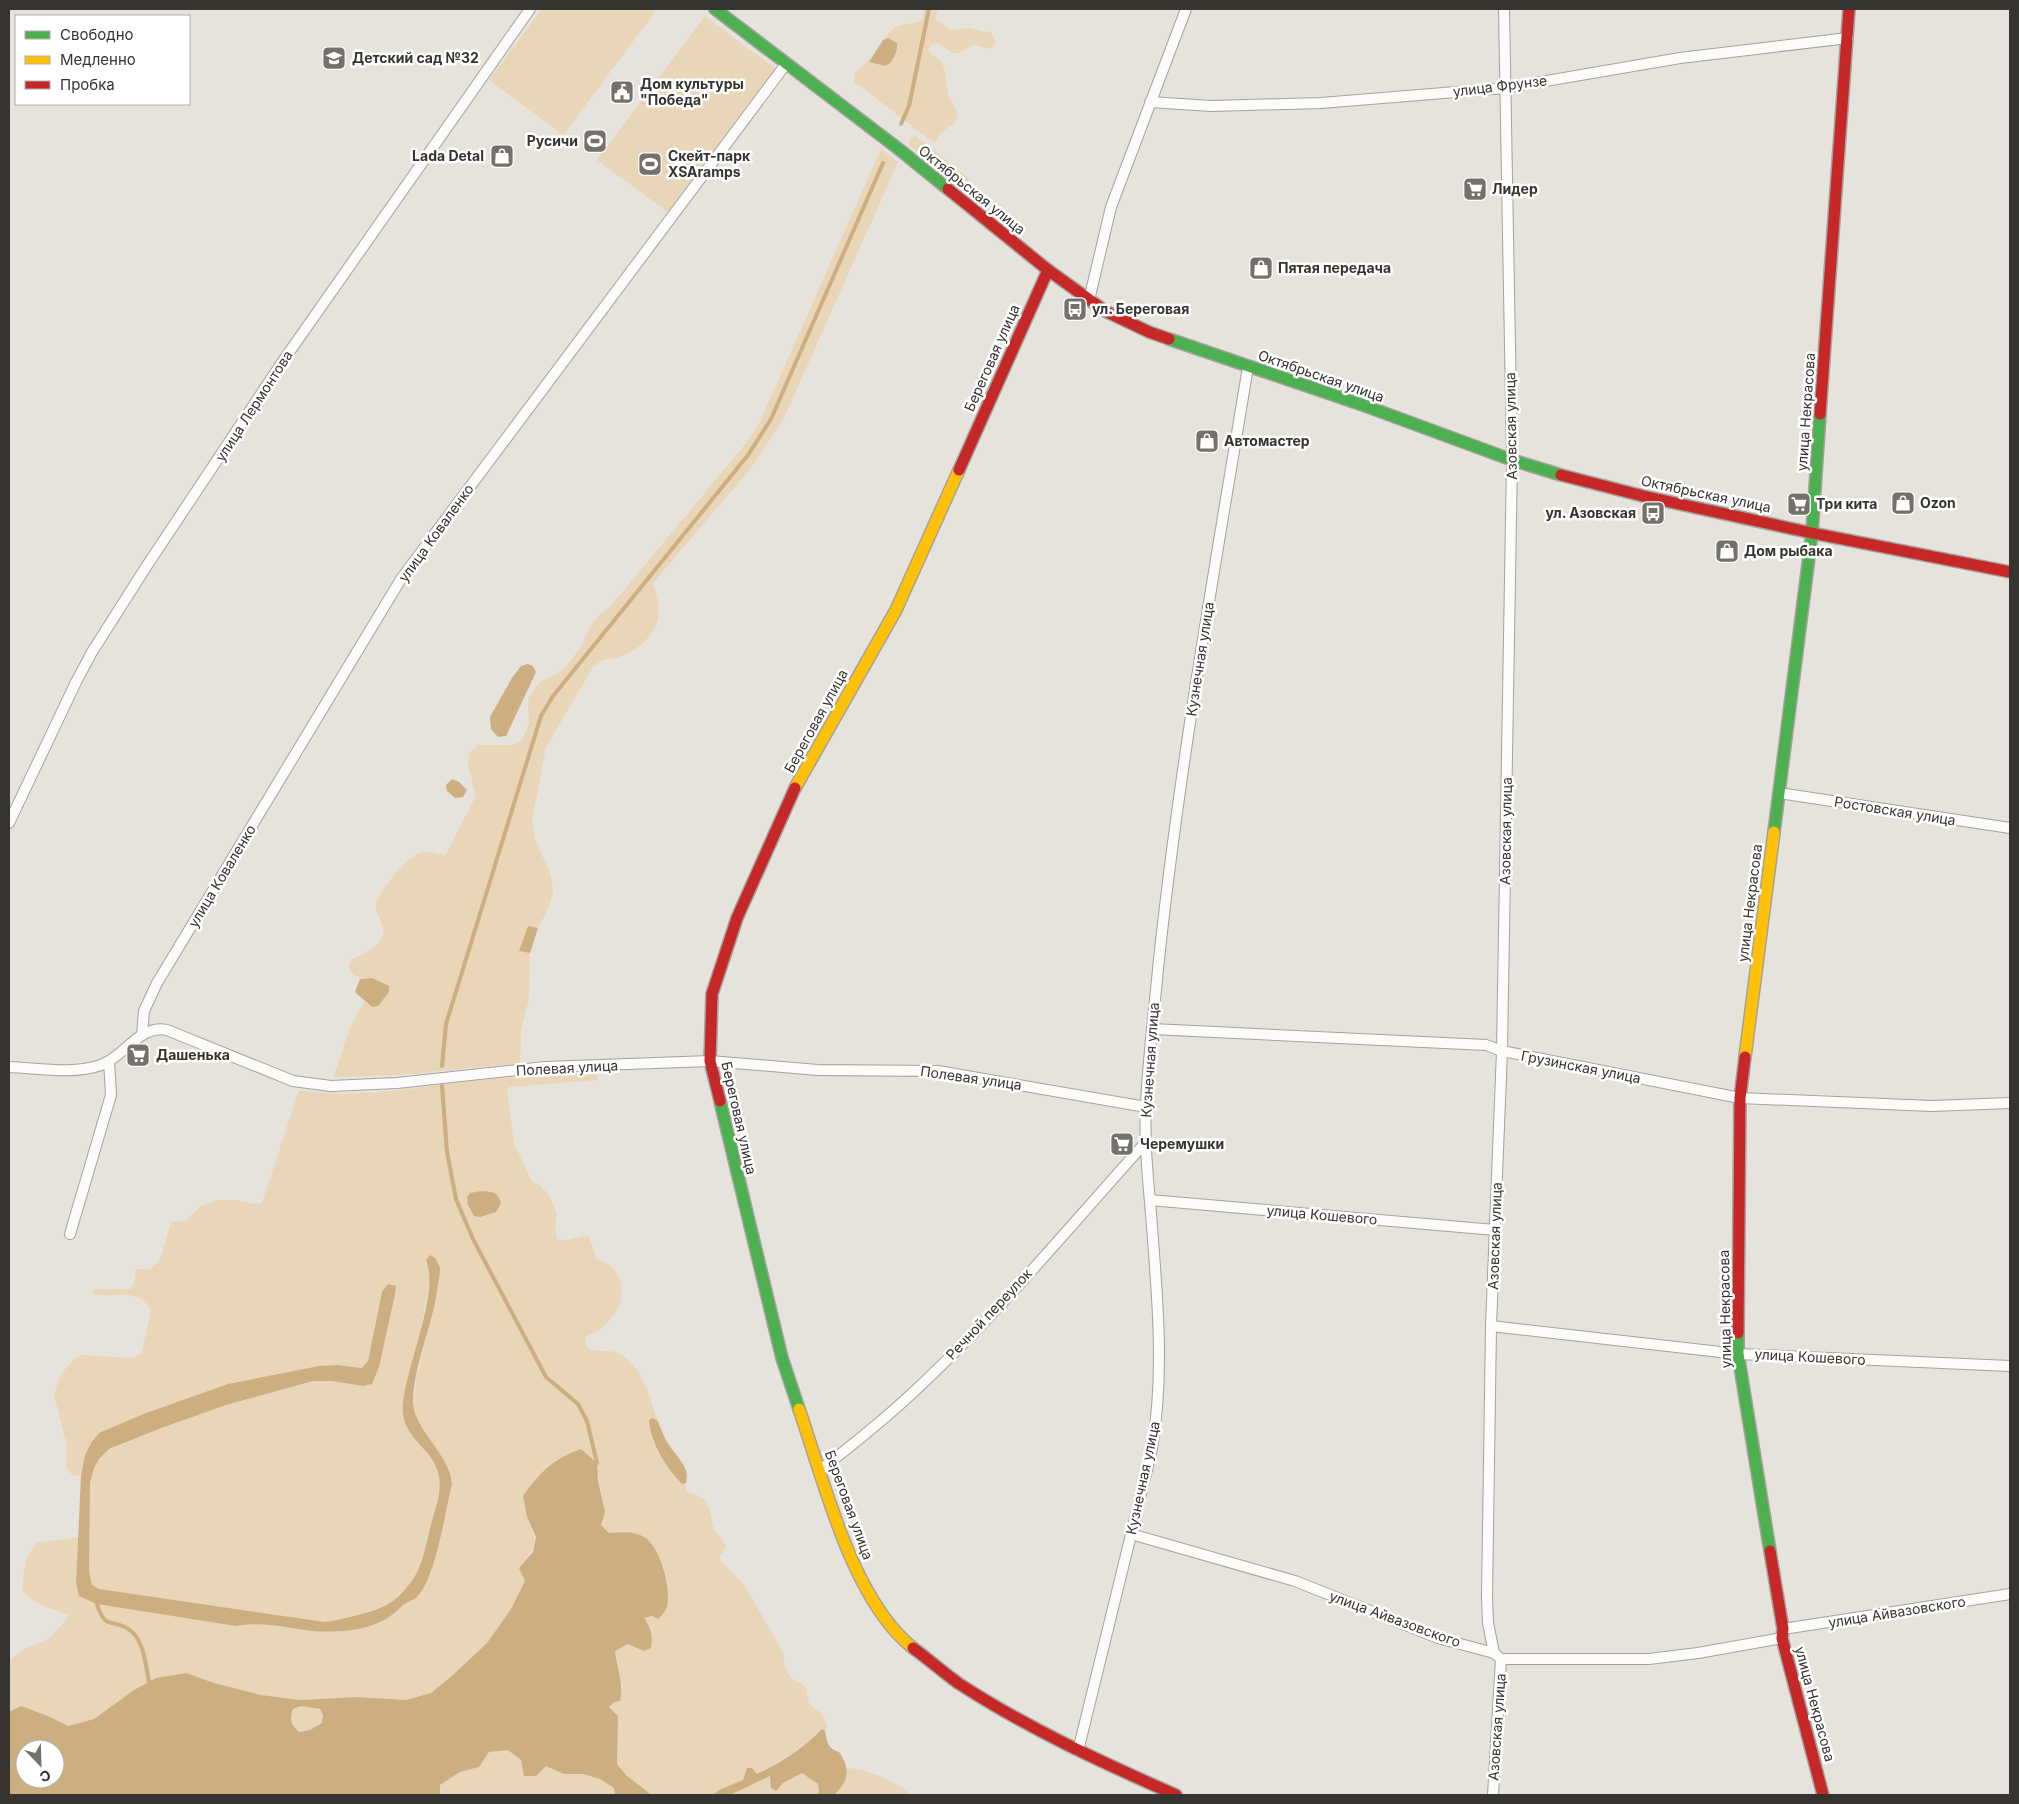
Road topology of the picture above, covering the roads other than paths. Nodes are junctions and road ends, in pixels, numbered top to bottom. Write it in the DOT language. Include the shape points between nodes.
graph roads {
  1 [pos="530,9"];
  2 [pos="715,9"];
  3 [pos="1186,9"];
  4 [pos="1504,9"];
  5 [pos="1849,9"];
  6 [pos="1848,38"];
  7 [pos="786,64"];
  8 [pos="1505,88"];
  9 [pos="1150,102"];
  10 [pos="1048,270"];
  11 [pos="1089,300"];
  12 [pos="1248,367"];
  13 [pos="1512,460"];
  14 [pos="1812,533"];
  15 [pos="2010,572"];
  16 [pos="1779,793"];
  17 [pos="9,823"];
  18 [pos="2010,828"];
  19 [pos="1152,1029"];
  20 [pos="142,1035"];
  21 [pos="1502,1051"];
  22 [pos="110,1061"];
  23 [pos="710,1061"];
  24 [pos="9,1067"];
  25 [pos="1740,1098"];
  26 [pos="2010,1103"];
  27 [pos="1146,1107"];
  28 [pos="1145,1143"];
  29 [pos="1150,1200"];
  30 [pos="1495,1230"];
  31 [pos="70,1234"];
  32 [pos="1491,1326"];
  33 [pos="1738,1354"];
  34 [pos="2010,1366"];
  35 [pos="820,1470"];
  36 [pos="1131,1534"];
  37 [pos="2010,1594"];
  38 [pos="1783,1633"];
  39 [pos="1498,1656"];
  40 [pos="1078,1751"];
  41 [pos="1176,1795"];
  42 [pos="1493,1795"];
  43 [pos="1824,1795"];
  1 -- 17 [label="street, улица Лермонтова" via="283,361 92,652"];
  2 -- 7 [label="street, Октябрьская улица"];
  3 -- 9 [label="street"];
  4 -- 8 [label="street, Азовская улица"];
  5 -- 6 [label="street, улица Некрасова"];
  6 -- 8 [label="street, улица Фрунзе" via="1680,58"];
  6 -- 14 [label="street, улица Некрасова"];
  7 -- 10 [label="street, Октябрьская улица" via="900,150"];
  7 -- 20 [label="street, улица Коваленко" via="401,579 157,983 144,1011"];
  8 -- 9 [label="street, улица Фрунзе" via="1321,103 1211,106"];
  8 -- 13 [label="street, Азовская улица"];
  9 -- 11 [label="street" via="1106,222"];
  10 -- 11 [label="street, Октябрьская улица"];
  10 -- 23 [label="street, Береговая улица" via="896,610 791,795 749,892 712,994"];
  11 -- 12 [label="street, Октябрьская улица" via="1149,332"];
  12 -- 13 [label="street, Октябрьская улица"];
  12 -- 19 [label="street, Кузнечная улица" via="1189,725 1168,871"];
  13 -- 14 [label="street, Октябрьская улица" via="1605,487"];
  13 -- 21 [label="street, Азовская улица"];
  14 -- 15 [label="street, Октябрьская улица"];
  14 -- 16 [label="street, улица Некрасова"];
  16 -- 18 [label="street, Ростовская улица"];
  16 -- 25 [label="street, улица Некрасова"];
  19 -- 21 [label="street, Грузинская улица" via="1486,1045"];
  19 -- 27 [label="street, Кузнечная улица"];
  20 -- 22 [label="street, Полевая улица"];
  20 -- 23 [label="street, Полевая улица" via="158,1028 167,1030 293,1081 332,1086 545,1068"];
  21 -- 25 [label="street, Грузинская улица"];
  21 -- 30 [label="street, Азовская улица"];
  22 -- 24 [label="street, Полевая улица" via="74,1070"];
  22 -- 31 [label="street" via="111,1095"];
  23 -- 27 [label="street, Полевая улица" via="818,1070 938,1071"];
  23 -- 35 [label="street, Береговая улица" via="773,1327"];
  25 -- 26 [label="street, Грузинская улица" via="1932,1106"];
  25 -- 33 [label="street, улица Некрасова"];
  27 -- 28 [label="street, Кузнечная улица"];
  28 -- 29 [label="street, Кузнечная улица"];
  28 -- 35 [label="street, Речной переулок" via="995,1310 922,1385 872,1430"];
  29 -- 30 [label="street, улица Кошевого"];
  29 -- 36 [label="street, Кузнечная улица" via="1160,1355 1158,1396 1152,1449"];
  30 -- 32 [label="street, Азовская улица"];
  32 -- 33 [label="street, улица Кошевого"];
  32 -- 39 [label="street, Азовская улица" via="1487,1597 1488,1623"];
  33 -- 34 [label="street, улица Кошевого"];
  33 -- 38 [label="street, улица Некрасова"];
  35 -- 40 [label="street, Береговая улица" via="839,1527 866,1590 899,1637 957,1682"];
  36 -- 39 [label="street, улица Айвазовского" via="1294,1581 1438,1638"];
  36 -- 40 [label="street, Кузнечная улица"];
  37 -- 38 [label="street, улица Айвазовского"];
  38 -- 39 [label="street, улица Айвазовского" via="1698,1654 1656,1658"];
  38 -- 43 [label="street, улица Некрасова"];
  39 -- 42 [label="street, Азовская улица"];
  40 -- 41 [label="street, Береговая улица"];
}
